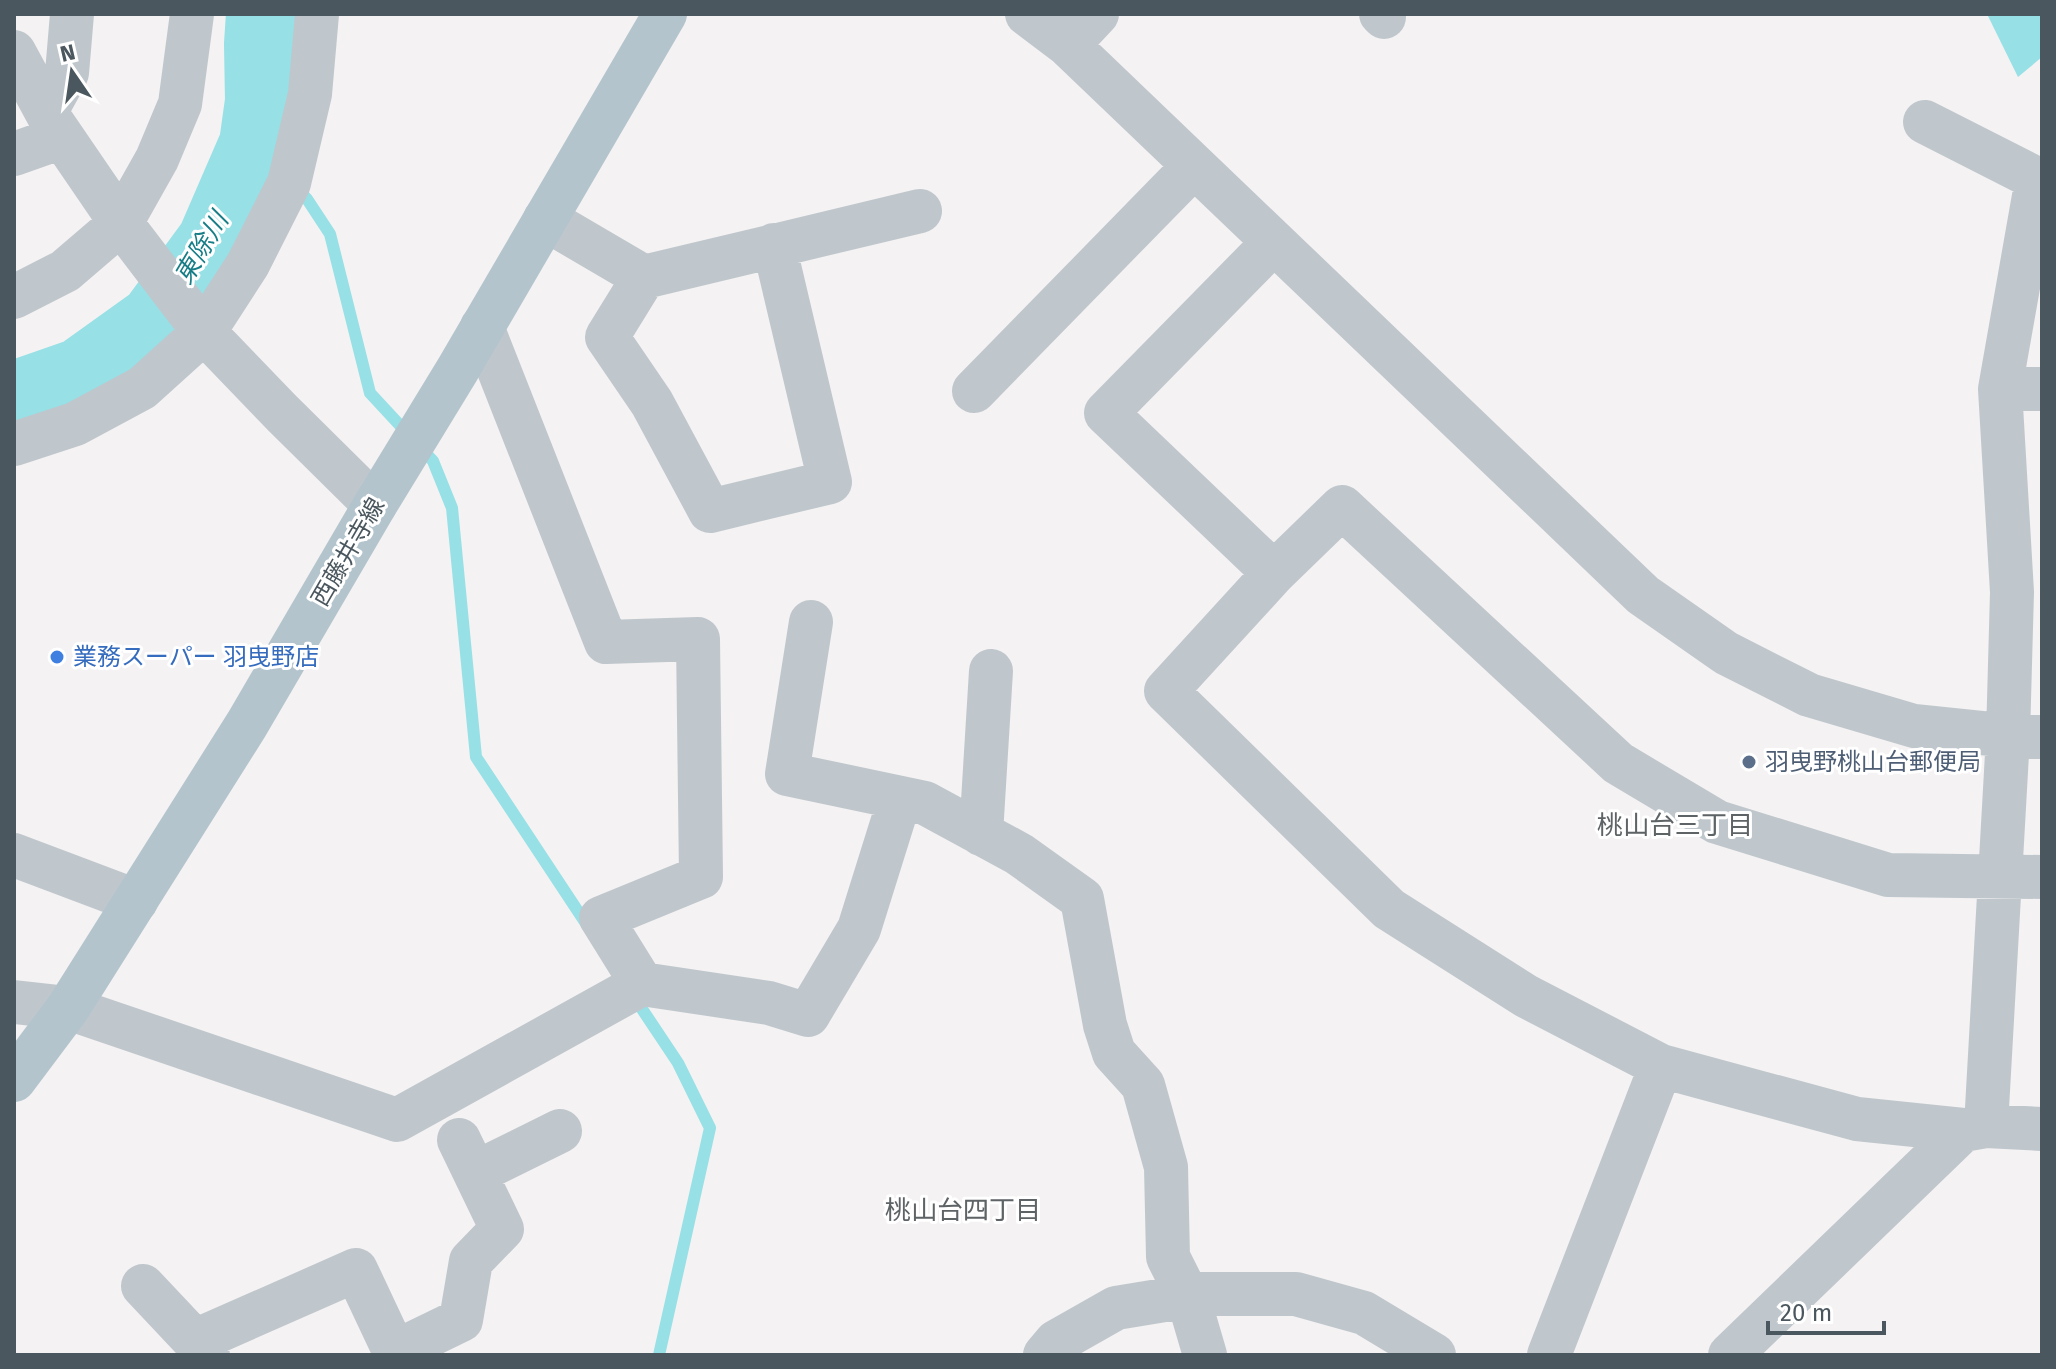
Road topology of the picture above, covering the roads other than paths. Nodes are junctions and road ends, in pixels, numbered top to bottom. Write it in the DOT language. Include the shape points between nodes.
graph roads {
  1 [pos="72,14"];
  2 [pos="192,14"];
  3 [pos="317,14"];
  4 [pos="665,14"];
  5 [pos="1027,14"];
  6 [pos="1083,29"];
  7 [pos="14,52"];
  8 [pos="1925,122"];
  9 [pos="54,124"];
  10 [pos="14,154"];
  11 [pos="1194,166"];
  12 [pos="2040,179"];
  13 [pos="920,211"];
  14 [pos="545,219"];
  15 [pos="121,223"];
  16 [pos="1274,242"];
  17 [pos="774,245"];
  18 [pos="644,277"];
  19 [pos="14,297"];
  20 [pos="482,327"];
  21 [pos="204,332"];
  22 [pos="2021,389"];
  23 [pos="974,391"];
  24 [pos="14,444"];
  25 [pos="375,505"];
  26 [pos="1274,573"];
  27 [pos="2027,592"];
  28 [pos="811,622"];
  29 [pos="991,671"];
  30 [pos="2025,736"];
  31 [pos="900,798"];
  32 [pos="981,834"];
  33 [pos="14,855"];
  34 [pos="2022,877"];
  35 [pos="136,901"];
  36 [pos="642,984"];
  37 [pos="14,1002"];
  38 [pos="68,1008"];
  39 [pos="1661,1066"];
  40 [pos="14,1080"];
  41 [pos="1975,1128"];
  42 [pos="2042,1129"];
  43 [pos="560,1131"];
  44 [pos="143,1286"];
  45 [pos="1195,1296"];
  46 [pos="202,1348"];
  47 [pos="395,1353"];
  48 [pos="1045,1355"];
  49 [pos="1205,1355"];
  50 [pos="1380,1355"];
  51 [pos="1434,1355"];
  52 [pos="1549,1355"];
  53 [pos="1730,1355"];
  1 -- 9 [label="street" via="67,73"];
  2 -- 15 [label="street" via="180,104"];
  3 -- 21 [label="street" via="310,94 289,183 248,264"];
  4 -- 14 [label="main road, 西藤井寺線"];
  5 -- 6 [label="street"];
  6 -- 11 [label="street"];
  7 -- 9 [label="street"];
  8 -- 12 [label="street"];
  9 -- 10 [label="street"];
  9 -- 15 [label="street"];
  11 -- 16 [label="street"];
  11 -- 23 [label="street"];
  12 -- 22 [label="street"];
  13 -- 17 [label="street"];
  14 -- 18 [label="street"];
  14 -- 20 [label="main road, 西藤井寺線"];
  15 -- 19 [label="street" via="65,271"];
  15 -- 21 [label="street"];
  16 -- 26 [label="street" via="1106,413"];
  16 -- 30 [label="street" via="1643,595 1726,653 1809,695 1914,726"];
  17 -- 18 [label="street"];
  17 -- 18 [label="street" via="830,482 710,511 652,403 607,337"];
  20 -- 25 [label="main road, 西藤井寺線"];
  20 -- 36 [label="street" via="606,642 698,639 701,877 601,918"];
  21 -- 24 [label="street" via="142,388 75,424"];
  21 -- 25 [label="street"];
  22 -- 27 [label="street"];
  25 -- 35 [label="main road, 西藤井寺線"];
  26 -- 34 [label="street" via="1342,507 1618,763 1717,822 1888,875"];
  26 -- 39 [label="street" via="1166,691 1389,909 1526,996"];
  27 -- 30 [label="street"];
  28 -- 31 [label="street" via="787,774"];
  29 -- 32 [label="street"];
  30 -- 34 [label="street"];
  31 -- 32 [label="street" via="925,803"];
  31 -- 36 [label="street" via="859,929 808,1015 769,1003"];
  32 -- 45 [label="street" via="1082,899 1105,1025 1114,1053 1143,1085 1166,1167 1168,1257"];
  33 -- 35 [label="street"];
  34 -- 41 [label="street"];
  35 -- 38 [label="main road, 西藤井寺線"];
  36 -- 38 [label="street" via="397,1120"];
  37 -- 38 [label="street"];
  38 -- 40 [label="main road, 西藤井寺線"];
  39 -- 41 [label="street" via="1857,1119"];
  39 -- 52 [label="street"];
  41 -- 42 [label="street"];
  41 -- 53 [label="street"];
  43 -- 47 [label="street" via="467,1157 502,1229 471,1261 461,1320"];
  44 -- 46 [label="street"];
  45 -- 48 [label="street" via="1116,1308 1056,1342"];
  45 -- 49 [label="street"];
  45 -- 50 [label="street" via="1260,1318 1306,1321"];
  45 -- 51 [label="street" via="1296,1294 1364,1313"];
  46 -- 47 [label="street" via="356,1270"];
}
